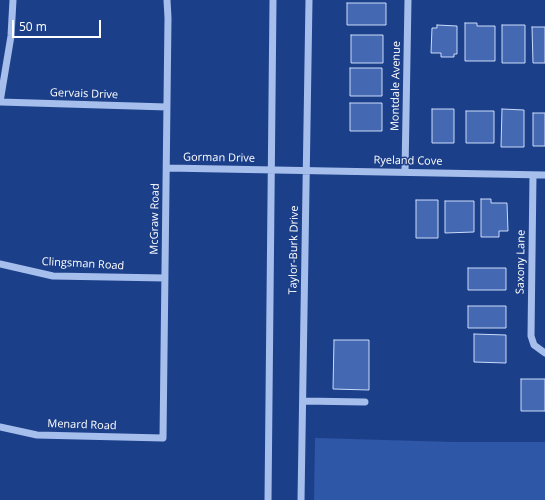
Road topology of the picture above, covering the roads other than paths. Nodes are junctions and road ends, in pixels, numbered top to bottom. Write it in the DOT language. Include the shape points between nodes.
graph roads {
  1 [pos="13,0"];
  2 [pos="167,0"];
  3 [pos="273,0"];
  4 [pos="309,0"];
  5 [pos="408,0"];
  6 [pos="0,102"];
  7 [pos="167,107"];
  8 [pos="167,168"];
  9 [pos="271,170"];
  10 [pos="306,170"];
  11 [pos="405,172"];
  12 [pos="533,175"];
  13 [pos="545,175"];
  14 [pos="0,264"];
  15 [pos="165,278"];
  16 [pos="545,353"];
  17 [pos="303,401"];
  18 [pos="365,402"];
  19 [pos="0,427"];
  20 [pos="163,438"];
  21 [pos="268,500"];
  22 [pos="301,500"];
  1 -- 6 [label="street" via="11,36"];
  2 -- 7 [label="street, McGraw Road"];
  3 -- 9 [label="street"];
  4 -- 10 [label="street, Taylor-Burk Drive"];
  5 -- 11 [label="street, Montdale Avenue"];
  6 -- 7 [label="street, Gervais Drive"];
  7 -- 8 [label="street, McGraw Road"];
  8 -- 9 [label="street, Gorman Drive"];
  8 -- 15 [label="street, McGraw Road"];
  9 -- 10 [label="street, Ryeland Cove"];
  9 -- 21 [label="street"];
  10 -- 11 [label="street, Ryeland Cove"];
  10 -- 17 [label="street, Taylor-Burk Drive"];
  11 -- 12 [label="street, Ryeland Cove"];
  12 -- 13 [label="street, Ryeland Cove"];
  12 -- 16 [label="street, Saxony Lane" via="530,333 536,348"];
  14 -- 15 [label="street, Clingsman Road" via="53,276"];
  15 -- 20 [label="street, McGraw Road"];
  17 -- 18 [label="street"];
  17 -- 22 [label="street, Taylor-Burk Drive"];
  19 -- 20 [label="street, Menard Road" via="37,434"];
}
